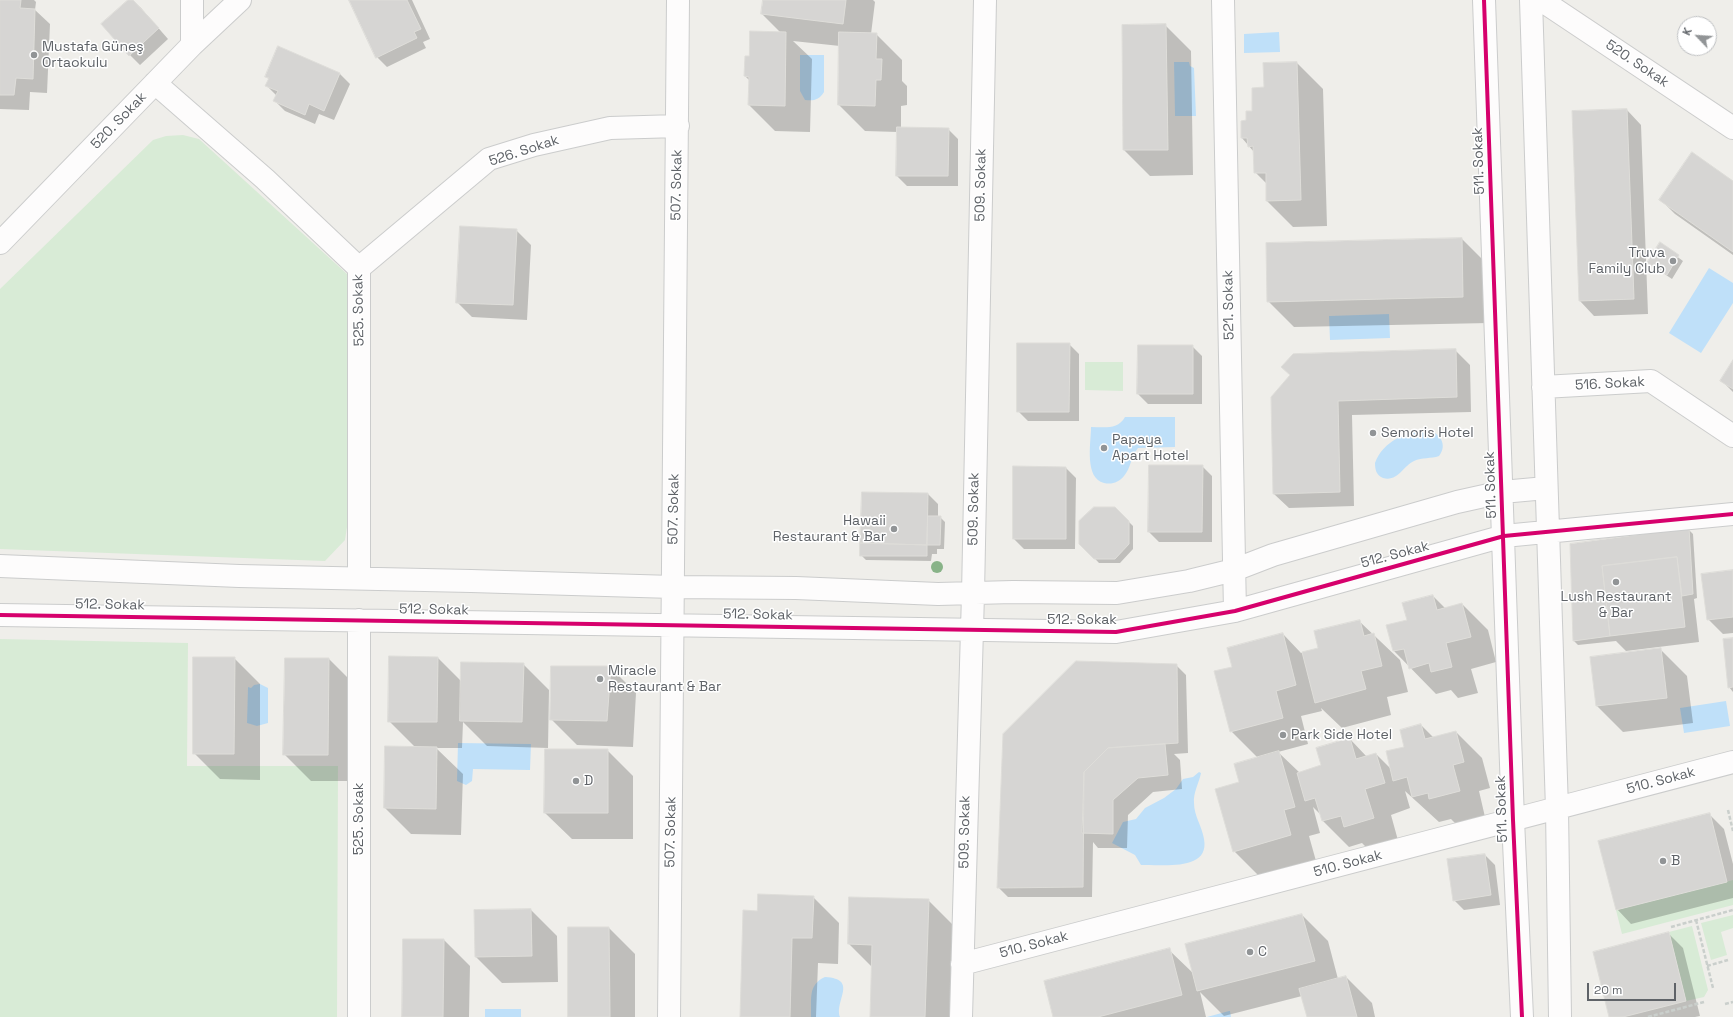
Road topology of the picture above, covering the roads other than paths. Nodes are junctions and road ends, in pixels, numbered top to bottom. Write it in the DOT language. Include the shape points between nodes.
graph roads {
  1 [pos="192,0"];
  2 [pos="240,0"];
  3 [pos="678,0"];
  4 [pos="985,0"];
  5 [pos="1224,0"];
  6 [pos="1481,0"];
  7 [pos="1485,0"];
  8 [pos="1531,0"];
  9 [pos="1541,0"];
  10 [pos="192,45"];
  11 [pos="155,83"];
  12 [pos="678,126"];
  13 [pos="1733,128"];
  14 [pos="0,243"];
  15 [pos="359,268"];
  16 [pos="1543,387"];
  17 [pos="1733,436"];
  18 [pos="1546,488"];
  19 [pos="1502,492"];
  20 [pos="1733,514"];
  21 [pos="1547,532"];
  22 [pos="1504,536"];
  23 [pos="0,566"];
  24 [pos="1234,570"];
  25 [pos="359,578"];
  26 [pos="673,587"];
  27 [pos="973,594"];
  28 [pos="1234,611"];
  29 [pos="0,614"];
  30 [pos="359,620"];
  31 [pos="673,625"];
  32 [pos="970,630"];
  33 [pos="1733,762"];
  34 [pos="1557,809"];
  35 [pos="1513,820"];
  36 [pos="962,964"];
  37 [pos="359,1017"];
  38 [pos="669,1017"];
  39 [pos="961,1017"];
  40 [pos="1522,1017"];
  41 [pos="1560,1017"];
  1 -- 10 [label="street"];
  2 -- 10 [label="street, 520. Sokak"];
  3 -- 12 [label="street, 507. Sokak"];
  4 -- 27 [label="street, 509. Sokak"];
  5 -- 24 [label="street, 521. Sokak"];
  6 -- 7 [label="street"];
  7 -- 19 [label="street, 511. Sokak"];
  8 -- 16 [label="street"];
  9 -- 13 [label="street, 520. Sokak"];
  10 -- 11 [label="street, 520. Sokak"];
  11 -- 14 [label="street, 520. Sokak"];
  11 -- 15 [label="street, 525. Sokak" via="265,179"];
  12 -- 15 [label="street, 526. Sokak" via="610,128 534,145 489,159"];
  12 -- 26 [label="street, 507. Sokak"];
  15 -- 25 [label="street, 525. Sokak"];
  16 -- 17 [label="street, 516. Sokak" via="1651,382"];
  16 -- 18 [label="street"];
  18 -- 19 [label="street, 512. Sokak"];
  18 -- 21 [label="street"];
  19 -- 22 [label="street, 511. Sokak"];
  19 -- 24 [label="street, 512. Sokak" via="1457,502 1306,545"];
  20 -- 21 [label="street, 512. Sokak"];
  21 -- 22 [label="street, 512. Sokak"];
  21 -- 34 [label="street"];
  22 -- 28 [label="street, 512. Sokak"];
  22 -- 35 [label="street, 511. Sokak"];
  23 -- 25 [label="street, 512. Sokak" via="239,576"];
  24 -- 27 [label="street, 512. Sokak" via="1117,593"];
  24 -- 28 [label="street, 521. Sokak"];
  25 -- 26 [label="street, 512. Sokak"];
  26 -- 27 [label="street, 512. Sokak"];
  26 -- 31 [label="street, 507. Sokak"];
  27 -- 32 [label="street, 509. Sokak"];
  28 -- 32 [label="street, 512. Sokak" via="1116,632"];
  29 -- 30 [label="street, 512. Sokak"];
  30 -- 31 [label="street, 512. Sokak"];
  30 -- 37 [label="street, 525. Sokak"];
  31 -- 32 [label="street, 512. Sokak"];
  31 -- 38 [label="street, 507. Sokak"];
  32 -- 36 [label="street, 509. Sokak"];
  33 -- 34 [label="street, 510. Sokak"];
  34 -- 35 [label="street, 510. Sokak"];
  34 -- 41 [label="street"];
  35 -- 36 [label="street, 510. Sokak"];
  35 -- 40 [label="street, 511. Sokak"];
  36 -- 39 [label="street, 509. Sokak"];
}
